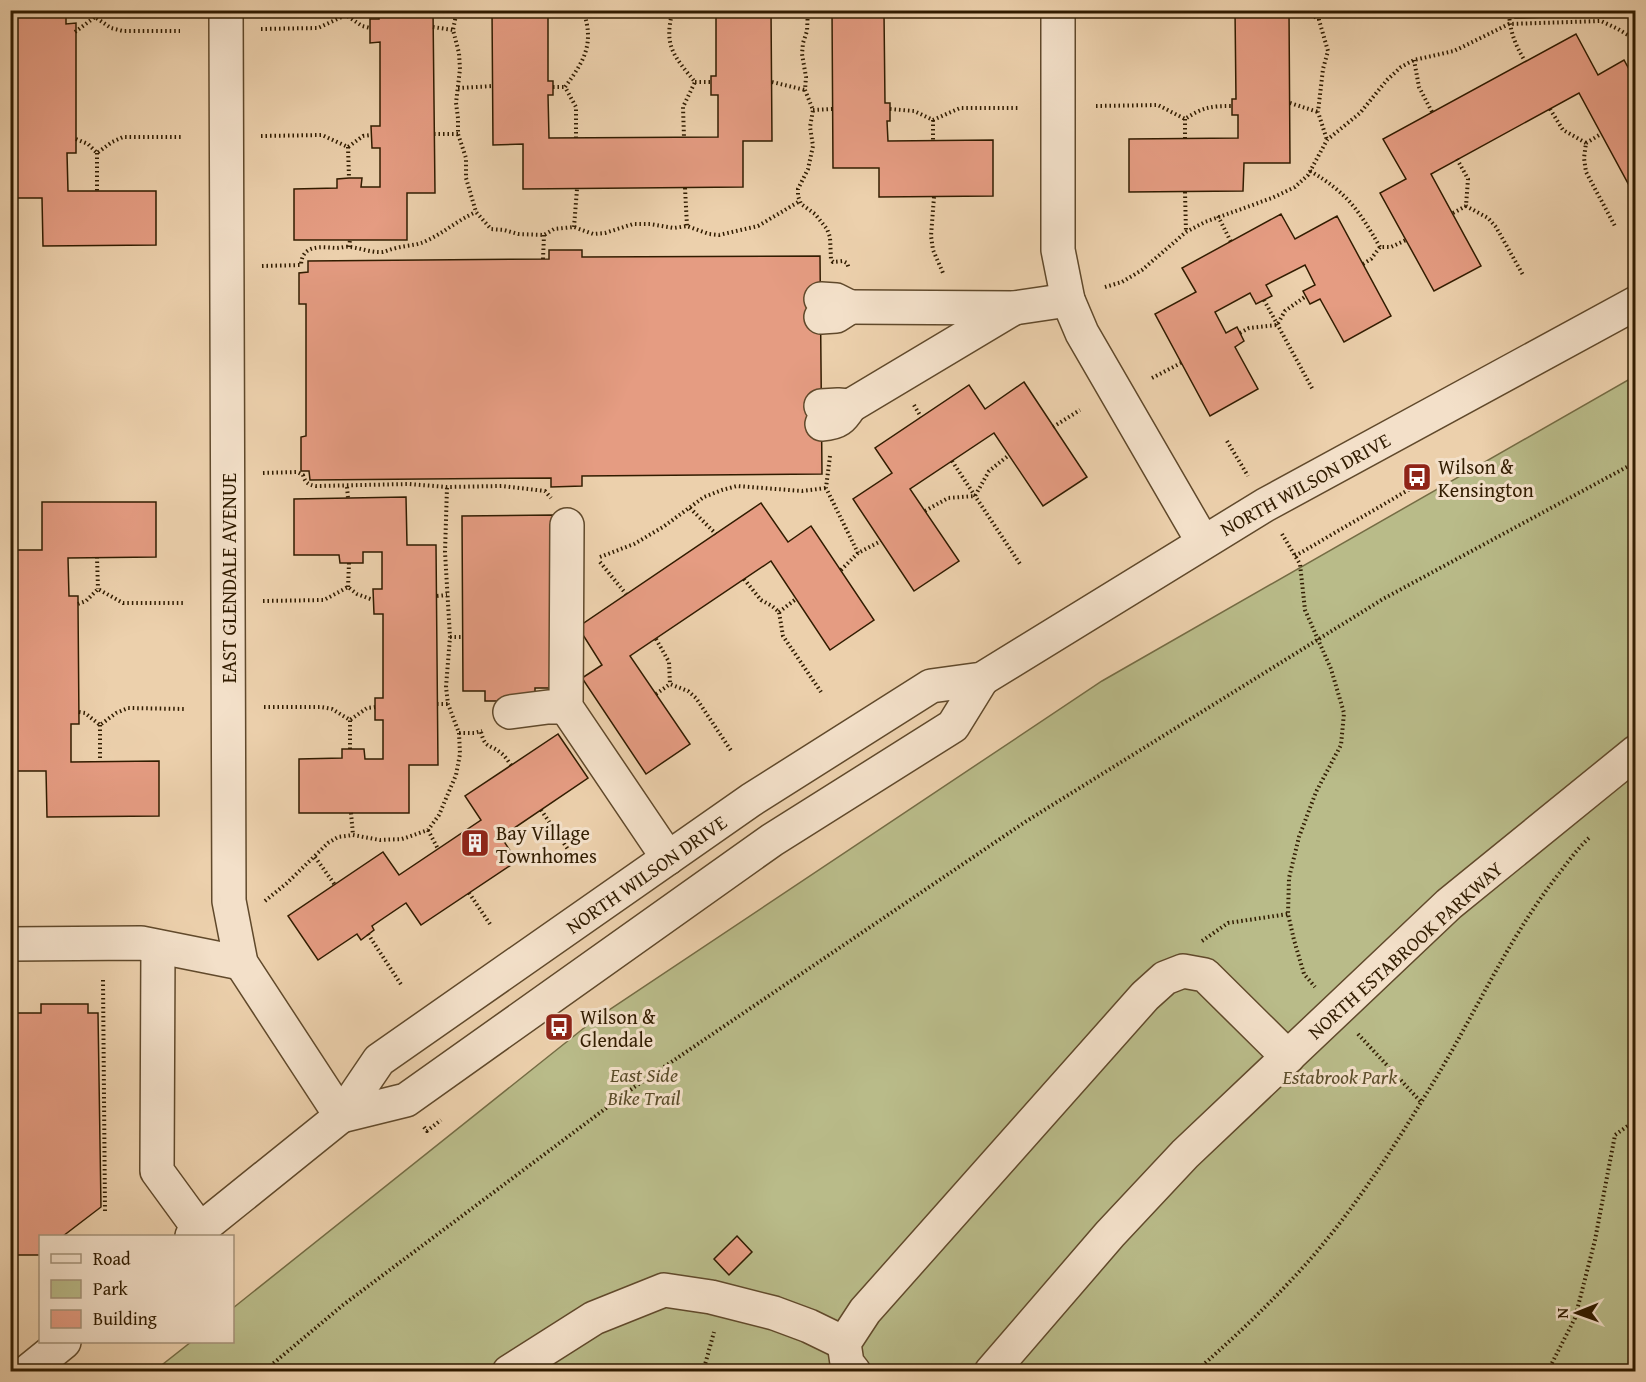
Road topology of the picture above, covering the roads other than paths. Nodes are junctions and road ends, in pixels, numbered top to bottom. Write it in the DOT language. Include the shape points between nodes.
graph roads {
  1 [pos="226,10"];
  2 [pos="1058,10"];
  3 [pos="835,300"];
  4 [pos="1068,300"];
  5 [pos="1635,303"];
  6 [pos="1014,308"];
  7 [pos="831,415"];
  8 [pos="560,513"];
  9 [pos="1203,542"];
  10 [pos="982,679"];
  11 [pos="566,707"];
  12 [pos="510,712"];
  13 [pos="1635,752"];
  14 [pos="668,858"];
  15 [pos="10,944"];
  16 [pos="158,947"];
  17 [pos="242,963"];
  18 [pos="1288,1057"];
  19 [pos="341,1116"];
  20 [pos="196,1233"];
  21 [pos="62,1343"];
  22 [pos="849,1357"];
  23 [pos="27,1371"];
  24 [pos="510,1371"];
  25 [pos="991,1371"];
  1 -- 17 [label="street, EAST GLENDALE AVENUE" via="229,901"];
  2 -- 4 [label="street" via="1058,250"];
  3 -- 6 [label="street"];
  4 -- 6 [label="street"];
  4 -- 9 [label="street" via="1082,333"];
  5 -- 9 [label="street, NORTH WILSON DRIVE"];
  6 -- 7 [label="street"];
  8 -- 11 [label="street"];
  9 -- 10 [label="street, NORTH WILSON DRIVE"];
  10 -- 14 [label="street, NORTH WILSON DRIVE" via="931,686"];
  10 -- 19 [label="street, NORTH WILSON DRIVE" via="952,726 772,840 406,1100"];
  11 -- 12 [label="street"];
  11 -- 14 [label="street"];
  13 -- 18 [label="street, NORTH ESTABROOK PARKWAY" via="1449,904"];
  14 -- 19 [label="street, NORTH WILSON DRIVE" via="379,1060"];
  15 -- 16 [label="street" via="141,943"];
  16 -- 17 [label="street"];
  16 -- 20 [label="street" via="157,1171"];
  17 -- 19 [label="street, EAST GLENDALE AVENUE"];
  18 -- 22 [label="street" via="1205,975 1183,971 1165,978 873,1302"];
  18 -- 25 [label="street, NORTH ESTABROOK PARKWAY" via="1185,1154"];
  19 -- 20 [label="street, NORTH WILSON DRIVE"];
  21 -- 23 [label="street"];
  22 -- 24 [label="street" via="809,1326 774,1313 664,1290 594,1318"];
}
